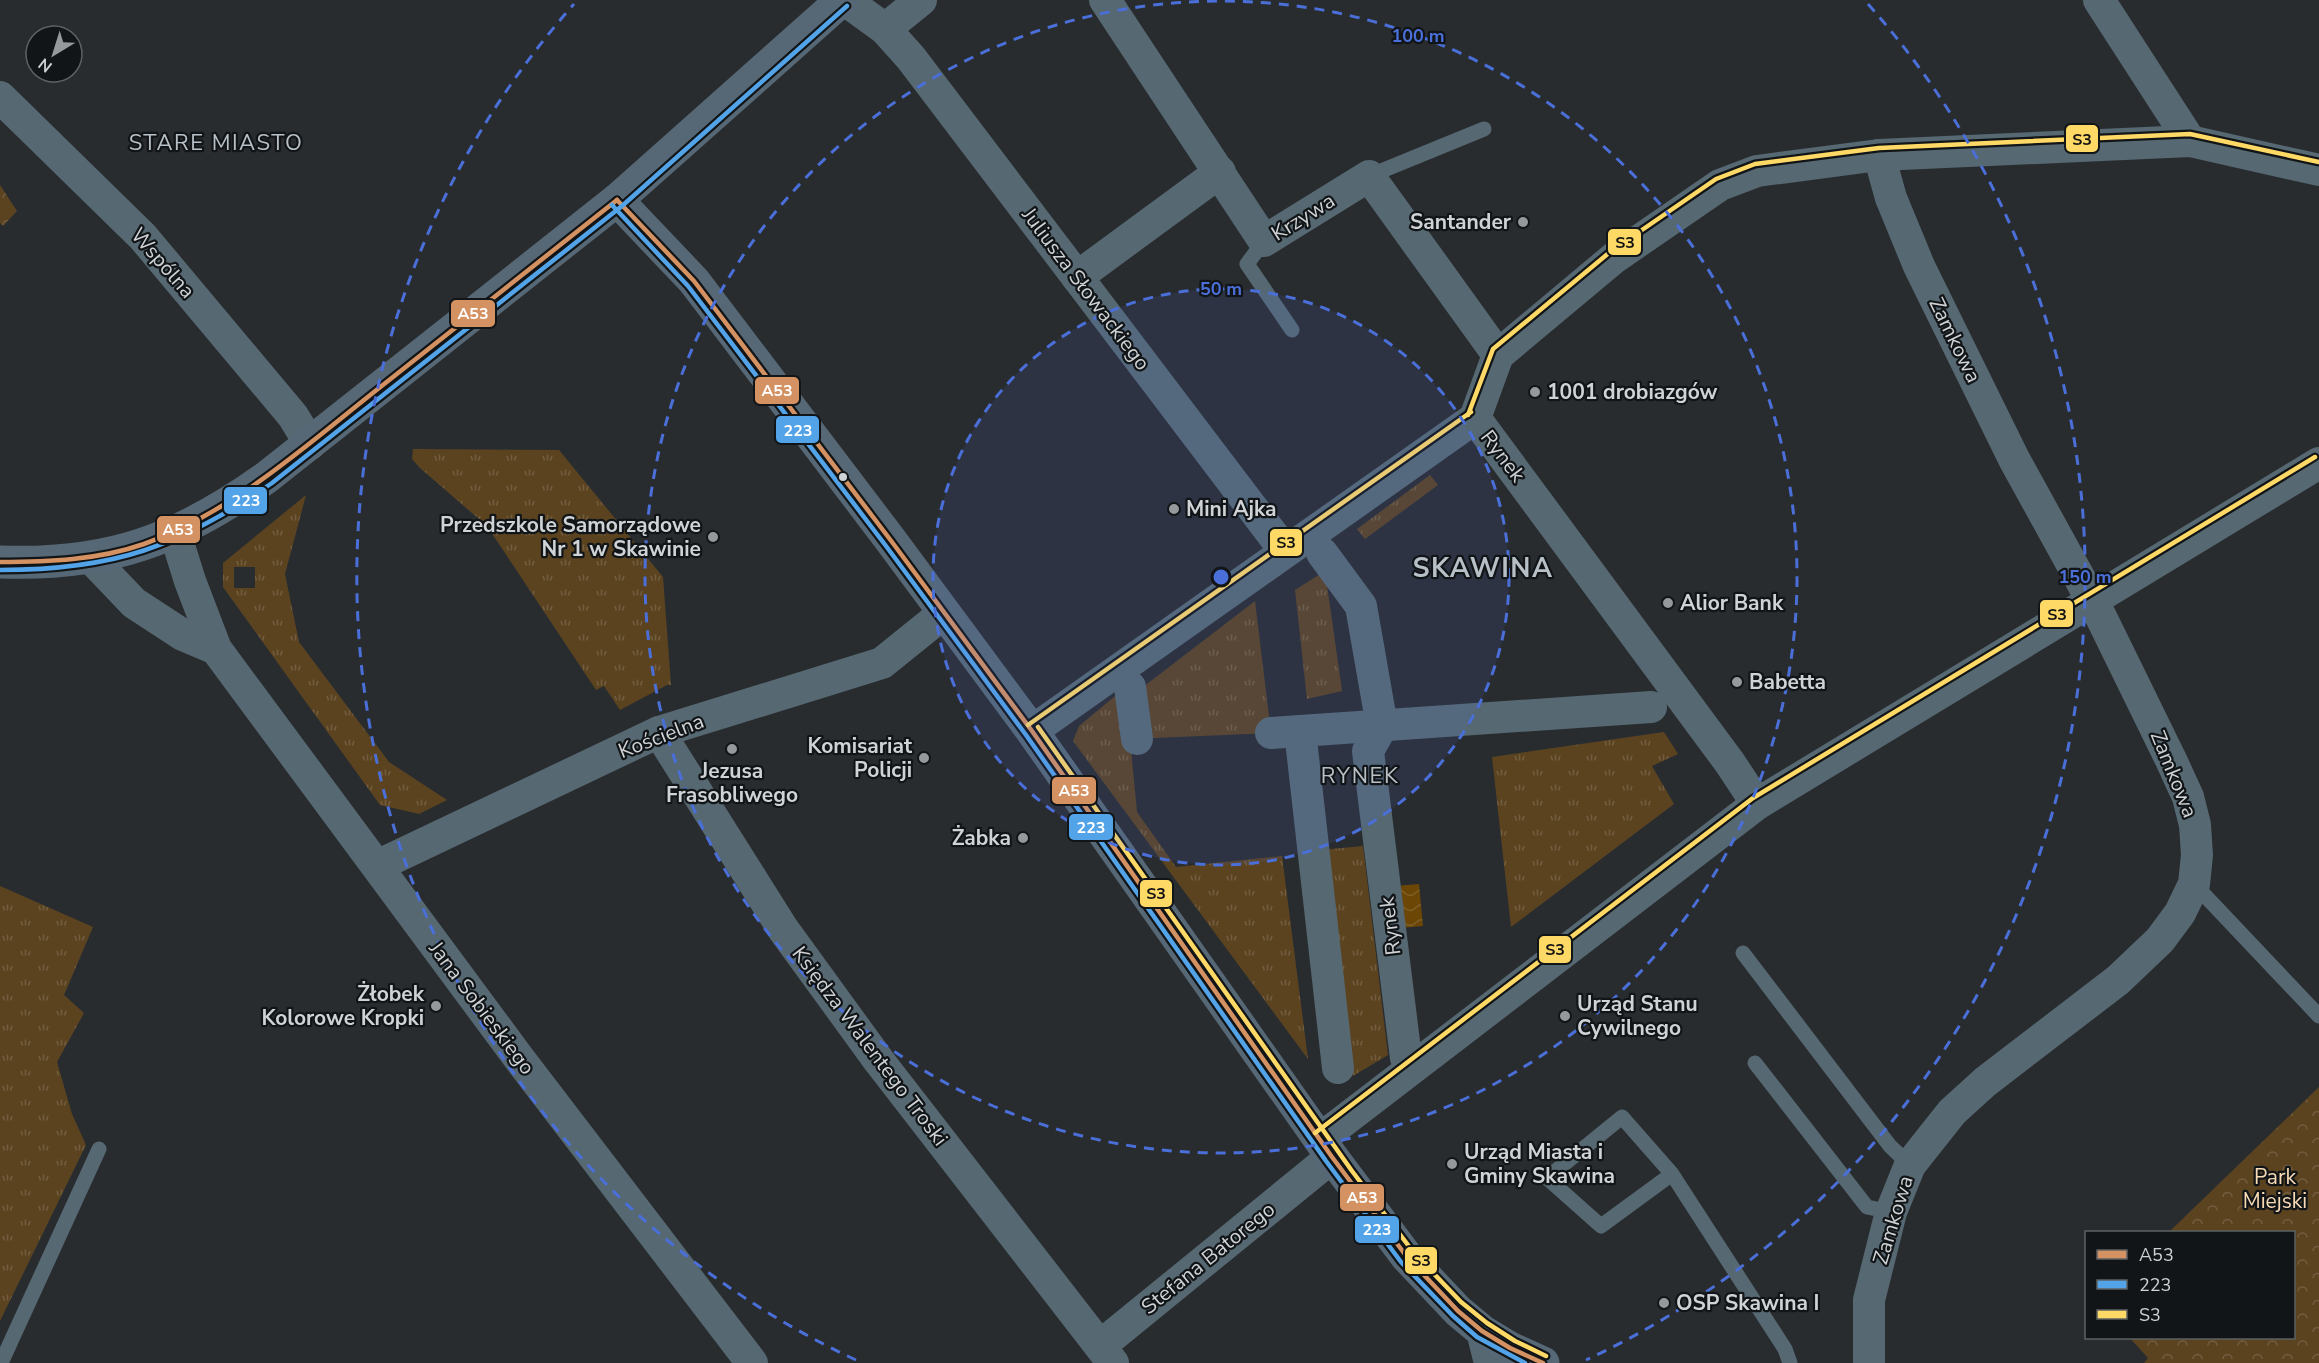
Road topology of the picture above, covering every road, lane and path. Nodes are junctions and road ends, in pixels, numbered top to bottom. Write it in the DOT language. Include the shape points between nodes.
graph roads {
  1 [pos="843,0"];
  2 [pos="921,0"];
  3 [pos="1105,0"];
  4 [pos="2099,0"];
  5 [pos="885,29"];
  6 [pos="0,97"];
  7 [pos="1484,129"];
  8 [pos="2190,141"];
  9 [pos="1879,155"];
  10 [pos="2319,170"];
  11 [pos="1220,172"];
  12 [pos="1369,176"];
  13 [pos="617,200"];
  14 [pos="1264,241"];
  15 [pos="1077,276"];
  16 [pos="1292,330"];
  17 [pos="1498,355"];
  18 [pos="1475,418"];
  19 [pos="309,444"];
  20 [pos="2319,463"];
  21 [pos="175,533"];
  22 [pos="1285,551"];
  23 [pos="1322,553"];
  24 [pos="90,557"];
  25 [pos="0,562"];
  26 [pos="2092,602"];
  27 [pos="944,613"];
  28 [pos="216,649"];
  29 [pos="1130,687"];
  30 [pos="1650,706"];
  31 [pos="1382,726"];
  32 [pos="1032,731"];
  33 [pos="659,732"];
  34 [pos="1137,739"];
  35 [pos="1757,804"];
  36 [pos="376,866"];
  37 [pos="2194,884"];
  38 [pos="1743,953"];
  39 [pos="2319,1016"];
  40 [pos="1406,1058"];
  41 [pos="1755,1063"];
  42 [pos="1338,1068"];
  43 [pos="1326,1148"];
  44 [pos="99,1149"];
  45 [pos="1910,1165"];
  46 [pos="1672,1174"];
  47 [pos="1891,1212"];
  48 [pos="1482,1331"];
  49 [pos="1107,1354"];
  50 [pos="1,1363"];
  51 [pos="752,1363"];
  52 [pos="1490,1363"];
  53 [pos="1543,1363"];
  54 [pos="1790,1363"];
  55 [pos="1869,1363"];
  1 -- 5 [label="street, Juliusza Słowackiego"];
  1 -- 13 [label="main road"];
  2 -- 5 [label="street"];
  3 -- 11 [label="street, Krzywa"];
  4 -- 8 [label="street"];
  5 -- 15 [label="street, Juliusza Słowackiego"];
  6 -- 19 [label="street, Wspólna" via="143,237 293,416"];
  7 -- 12 [label="lane"];
  8 -- 9 [label="street"];
  8 -- 10 [label="street"];
  9 -- 17 [label="street" via="1757,171 1720,186 1614,258"];
  9 -- 26 [label="street, Zamkowa" via="1890,198 1919,267 2003,438"];
  11 -- 14 [label="street, Krzywa"];
  11 -- 15 [label="street"];
  12 -- 14 [label="street, Krzywa"];
  12 -- 17 [label="street"];
  13 -- 19 [label="main road"];
  13 -- 27 [label="main road" via="694,281"];
  14 -- 16 [label="lane" via="1247,264"];
  15 -- 22 [label="street, Juliusza Słowackiego"];
  17 -- 18 [label="street"];
  18 -- 22 [label="street, Rynek"];
  18 -- 35 [label="street, Rynek"];
  19 -- 21 [label="main road" via="233,502"];
  20 -- 26 [label="street"];
  21 -- 24 [label="main road"];
  21 -- 28 [label="street, Jana Sobieskiego"];
  22 -- 32 [label="street, Rynek"];
  23 -- 31 [label="street" via="1361,606"];
  24 -- 25 [label="main road"];
  24 -- 28 [label="street, Jana Sobieskiego" via="134,603 183,634"];
  26 -- 35 [label="street"];
  26 -- 37 [label="street, Zamkowa" via="2188,797 2195,825"];
  27 -- 32 [label="main road"];
  27 -- 33 [label="street, Kościelna" via="882,663"];
  28 -- 36 [label="street, Jana Sobieskiego"];
  29 -- 34 [label="street"];
  30 -- 31 [label="street"];
  31 -- 40 [label="street, Rynek" via="1368,751"];
  31 -- 42 [label="street" via="1285,732"];
  32 -- 43 [label="main road"];
  33 -- 36 [label="street, Kościelna"];
  33 -- 49 [label="street, Księdza Walentego Troski" via="790,938 886,1070"];
  35 -- 43 [label="street"];
  36 -- 51 [label="street, Jana Sobieskiego"];
  37 -- 39 [label="lane"];
  37 -- 45 [label="street, Zamkowa" via="2180,913 2144,958 1985,1082 1952,1112"];
  38 -- 45 [label="lane" via="1890,1146"];
  41 -- 47 [label="lane" via="1867,1207"];
  43 -- 48 [label="main road" via="1414,1265"];
  43 -- 49 [label="street, Stefana Batorego"];
  44 -- 50 [label="lane"];
  45 -- 47 [label="street, Zamkowa"];
  46 -- 46 [label="lane" via="1601,1226 1547,1178 1622,1117"];
  46 -- 54 [label="lane" via="1785,1349"];
  47 -- 55 [label="street, Zamkowa" via="1869,1300"];
  48 -- 52 [label="street"];
  48 -- 53 [label="main road"];
}
